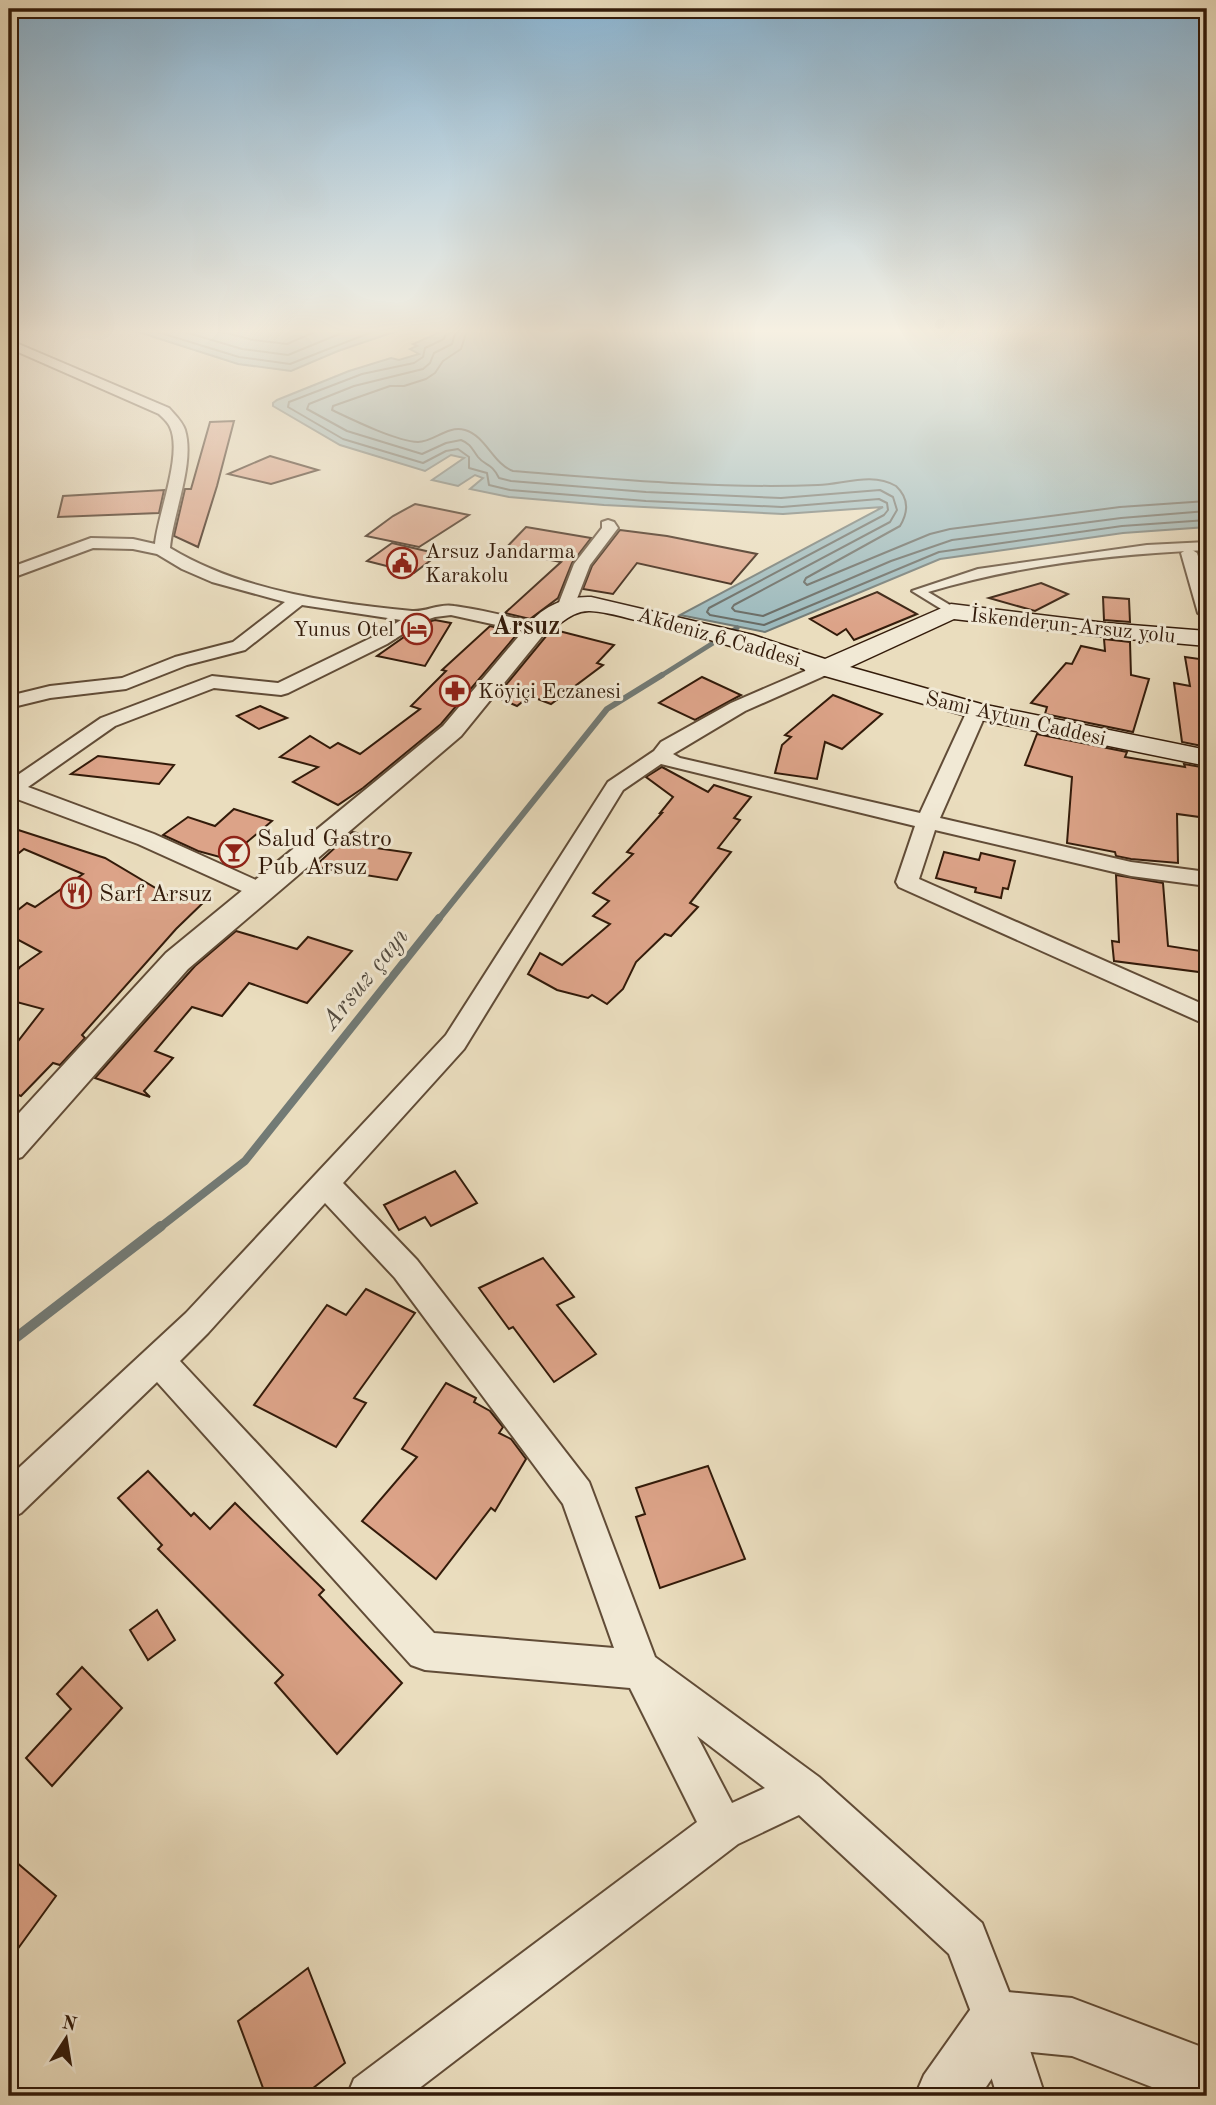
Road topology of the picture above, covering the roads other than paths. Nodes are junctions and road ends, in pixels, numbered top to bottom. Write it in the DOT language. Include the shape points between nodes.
graph roads {
  1 [pos="177,428"];
  2 [pos="608,525"];
  3 [pos="1207,546"];
  4 [pos="162,550"];
  5 [pos="1189,553"];
  6 [pos="9,574"];
  7 [pos="1204,591"];
  8 [pos="299,599"];
  9 [pos="567,605"];
  10 [pos="951,611"];
  11 [pos="1207,613"];
  12 [pos="417,617"];
  13 [pos="637,622"];
  14 [pos="537,629"];
  15 [pos="1207,638"];
  16 [pos="826,668"];
  17 [pos="9,702"];
  18 [pos="977,711"];
  19 [pos="661,755"];
  20 [pos="1207,758"];
  21 [pos="10,789"];
  22 [pos="927,822"];
  23 [pos="1207,879"];
  24 [pos="261,891"];
  25 [pos="1207,1016"];
  26 [pos="9,1147"];
  27 [pos="325,1183"];
  28 [pos="158,1360"];
  29 [pos="9,1501"];
  30 [pos="641,1670"];
  31 [pos="804,1793"];
  32 [pos="723,1829"];
  33 [pos="997,2020"];
  34 [pos="1207,2079"];
  35 [pos="372,2096"];
  36 [pos="945,2096"];
  37 [pos="1021,2096"];
  1 -- 4 [label="street" via="180,444"];
  2 -- 9 [label="street" via="582,564"];
  3 -- 10 [label="street" via="1147,549 978,573 918,590"];
  4 -- 6 [label="street" via="91,543"];
  4 -- 8 [label="street" via="180,563 234,583"];
  5 -- 7 [label="street"];
  7 -- 11 [label="street"];
  8 -- 12 [label="street"];
  8 -- 17 [label="street" via="239,646 181,661 126,683"];
  9 -- 13 [label="main road, Akdeniz 6 Caddesi" via="592,604"];
  9 -- 14 [label="main road"];
  10 -- 15 [label="main road, İskenderun-Arsuz yolu"];
  10 -- 16 [label="main road, İskenderun-Arsuz yolu"];
  12 -- 14 [label="street" via="451,610"];
  12 -- 21 [label="street" via="281,689 212,682 108,722"];
  13 -- 14 [label="main road, Akdeniz 6 Caddesi" via="577,622"];
  13 -- 16 [label="main road, Akdeniz 6 Caddesi" via="771,662"];
  14 -- 24 [label="street" via="452,731"];
  16 -- 18 [label="main road, Sami Aytun Caddesi"];
  16 -- 19 [label="street" via="738,707 668,746"];
  18 -- 20 [label="main road, Sami Aytun Caddesi"];
  18 -- 22 [label="street"];
  19 -- 22 [label="street" via="673,763"];
  19 -- 27 [label="street" via="615,786 455,1042"];
  21 -- 24 [label="street" via="146,839"];
  22 -- 23 [label="street" via="1131,869"];
  22 -- 25 [label="street" via="907,882"];
  24 -- 26 [label="street" via="177,961"];
  27 -- 28 [label="street"];
  27 -- 30 [label="street" via="405,1269 577,1494"];
  28 -- 29 [label="street"];
  28 -- 30 [label="street" via="425,1651"];
  30 -- 31 [label="street"];
  30 -- 32 [label="street"];
  31 -- 32 [label="street"];
  31 -- 33 [label="street" via="965,1939"];
  32 -- 35 [label="street"];
  33 -- 34 [label="street" via="1072,2027"];
  33 -- 36 [label="street"];
  33 -- 37 [label="street"];
}
